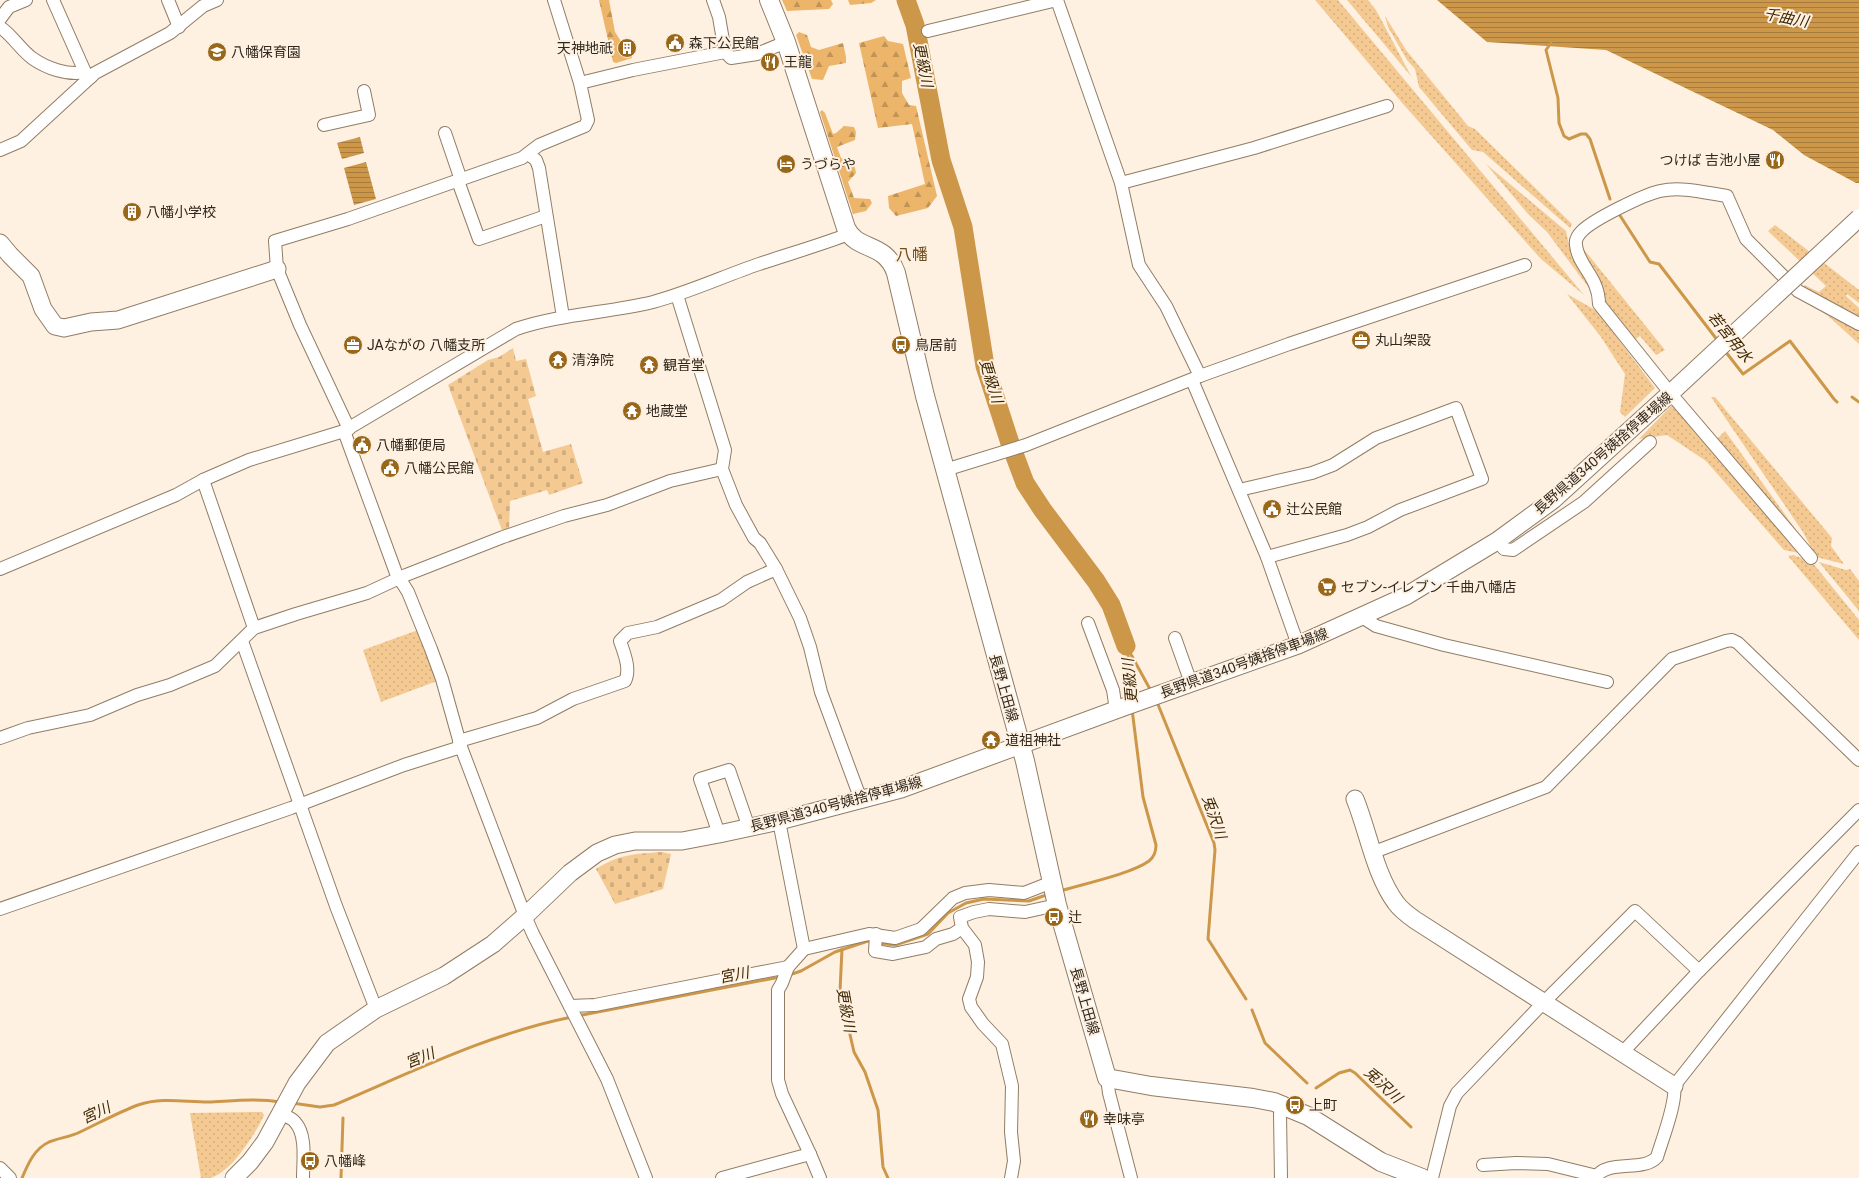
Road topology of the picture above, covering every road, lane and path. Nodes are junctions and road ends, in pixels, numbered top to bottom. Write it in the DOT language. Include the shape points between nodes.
graph roads {
  1 [pos="26,0"];
  2 [pos="53,0"];
  3 [pos="168,0"];
  4 [pos="217,0"];
  5 [pos="554,0"];
  6 [pos="713,0"];
  7 [pos="769,0"];
  8 [pos="1057,0"];
  9 [pos="0,19"];
  10 [pos="0,27"];
  11 [pos="179,27"];
  12 [pos="928,32"];
  13 [pos="786,42"];
  14 [pos="724,52"];
  15 [pos="88,74"];
  16 [pos="580,83"];
  17 [pos="364,91"];
  18 [pos="1387,106"];
  19 [pos="324,125"];
  20 [pos="445,133"];
  21 [pos="0,150"];
  22 [pos="528,154"];
  23 [pos="459,180"];
  24 [pos="1122,183"];
  25 [pos="546,216"];
  26 [pos="1859,218"];
  27 [pos="849,234"];
  28 [pos="0,242"];
  29 [pos="1525,265"];
  30 [pos="276,269"];
  31 [pos="677,294"];
  32 [pos="564,318"];
  33 [pos="1859,324"];
  34 [pos="1196,378"];
  35 [pos="1674,391"];
  36 [pos="347,430"];
  37 [pos="1650,442"];
  38 [pos="722,469"];
  39 [pos="945,470"];
  40 [pos="203,480"];
  41 [pos="1239,490"];
  42 [pos="1497,541"];
  43 [pos="1267,557"];
  44 [pos="1811,558"];
  45 [pos="0,569"];
  46 [pos="776,570"];
  47 [pos="400,578"];
  48 [pos="1362,617"];
  49 [pos="1088,623"];
  50 [pos="254,628"];
  51 [pos="1175,638"];
  52 [pos="242,641"];
  53 [pos="1298,645"];
  54 [pos="1607,682"];
  55 [pos="1191,683"];
  56 [pos="1119,709"];
  57 [pos="0,738"];
  58 [pos="460,744"];
  59 [pos="1021,746"];
  60 [pos="1859,760"];
  61 [pos="1356,799"];
  62 [pos="861,800"];
  63 [pos="300,805"];
  64 [pos="1859,810"];
  65 [pos="779,821"];
  66 [pos="749,828"];
  67 [pos="719,834"];
  68 [pos="1374,852"];
  69 [pos="1859,852"];
  70 [pos="1054,893"];
  71 [pos="0,909"];
  72 [pos="525,916"];
  73 [pos="962,928"];
  74 [pos="876,935"];
  75 [pos="804,949"];
  76 [pos="787,968"];
  77 [pos="1699,971"];
  78 [pos="1543,1003"];
  79 [pos="570,1008"];
  80 [pos="376,1009"];
  81 [pos="1622,1053"];
  82 [pos="1107,1078"];
  83 [pos="1674,1086"];
  84 [pos="1283,1105"];
  85 [pos="285,1106"];
  86 [pos="810,1154"];
  87 [pos="1482,1165"];
  88 [pos="0,1168"];
  89 [pos="1596,1177"];
  90 [pos="10,1178"];
  91 [pos="234,1178"];
  92 [pos="303,1178"];
  93 [pos="646,1178"];
  94 [pos="722,1178"];
  95 [pos="820,1178"];
  96 [pos="1011,1178"];
  97 [pos="1131,1178"];
  98 [pos="1281,1178"];
  99 [pos="1422,1178"];
  100 [pos="1432,1178"];
  1 -- 9 [label="street" via="8,7"];
  2 -- 15 [label="street"];
  3 -- 11 [label="street"];
  4 -- 11 [label="street" via="203,6"];
  5 -- 16 [label="street"];
  6 -- 14 [label="street" via="719,17"];
  7 -- 13 [label="main road"];
  8 -- 12 [label="street"];
  8 -- 24 [label="street"];
  10 -- 15 [label="street" via="32,58 62,73"];
  11 -- 15 [label="street" via="95,73"];
  13 -- 14 [label="street" via="757,54 731,58"];
  13 -- 27 [label="main road"];
  14 -- 16 [label="street"];
  15 -- 21 [label="street" via="21,141"];
  16 -- 22 [label="street" via="588,120 585,126 539,145"];
  17 -- 19 [label="street" via="369,115"];
  18 -- 24 [label="street" via="1254,148"];
  20 -- 23 [label="street"];
  22 -- 23 [label="street"];
  22 -- 25 [label="street" via="536,160 539,168"];
  23 -- 25 [label="street" via="479,239"];
  23 -- 30 [label="street" via="276,241"];
  24 -- 34 [label="street" via="1139,265 1166,306"];
  25 -- 32 [label="street"];
  26 -- 35 [label="main road, 長野県道340号姨捨停車場線, bridge"];
  27 -- 31 [label="street"];
  27 -- 39 [label="main road, 長野上田線" via="885,255 894,268"];
  28 -- 30 [label="main road" via="31,276 43,309 55,326 64,328 118,320"];
  29 -- 34 [label="street"];
  30 -- 36 [label="street"];
  31 -- 32 [label="street" via="617,310"];
  31 -- 38 [label="street" via="725,450"];
  32 -- 36 [label="street" via="537,322 516,329"];
  33 -- 35 [label="street" via="1798,291 1746,239 1727,196 1681,190 1661,191 1643,196 1582,231 1575,244 1578,254 1593,278 1599,293 1599,304"];
  34 -- 39 [label="street" via="1020,447"];
  34 -- 41 [label="street"];
  35 -- 42 [label="main road, 長野県道340号姨捨停車場線" via="1553,500"];
  35 -- 44 [label="street"];
  36 -- 40 [label="street" via="249,460"];
  36 -- 47 [label="street" via="396,573"];
  37 -- 42 [label="street" via="1584,502 1513,550 1504,549"];
  38 -- 46 [label="street" via="736,505"];
  38 -- 47 [label="street" via="670,481 607,505 564,516"];
  39 -- 59 [label="main road, 長野上田線"];
  40 -- 45 [label="street" via="176,495"];
  40 -- 50 [label="street"];
  41 -- 43 [label="street"];
  41 -- 43 [label="street" via="1312,473 1333,465 1376,438 1456,408 1482,479 1400,510 1347,535"];
  42 -- 48 [label="main road, 長野県道340号姨捨停車場線" via="1406,596"];
  43 -- 53 [label="street"];
  46 -- 58 [label="street" via="747,582 721,600 657,626 628,633 620,641 628,675 624,680 573,699 537,718"];
  46 -- 62 [label="street" via="800,618 821,692"];
  47 -- 50 [label="street" via="367,593"];
  47 -- 58 [label="street" via="437,664"];
  48 -- 53 [label="main road, 長野県道340号姨捨停車場線"];
  48 -- 54 [label="street" via="1376,626 1444,645"];
  49 -- 56 [label="street"];
  50 -- 52 [label="street"];
  51 -- 55 [label="street"];
  52 -- 57 [label="street" via="215,666 170,685 136,695 90,715 28,728"];
  52 -- 63 [label="street"];
  53 -- 55 [label="main road, 長野県道340号姨捨停車場線"];
  55 -- 56 [label="main road, 長野県道340号姨捨停車場線"];
  56 -- 59 [label="main road, 長野県道340号姨捨停車場線"];
  58 -- 63 [label="street"];
  58 -- 72 [label="street"];
  59 -- 62 [label="main road, 長野県道340号姨捨停車場線" via="901,789"];
  59 -- 70 [label="main road, 長野上田線"];
  60 -- 68 [label="street" via="1738,643 1726,641 1672,659 1546,787"];
  61 -- 68 [label="main road"];
  62 -- 65 [label="main road, 長野県道340号姨捨停車場線"];
  63 -- 71 [label="street"];
  63 -- 80 [label="street"];
  64 -- 77 [label="street"];
  65 -- 66 [label="main road, 長野県道340号姨捨停車場線"];
  65 -- 75 [label="street"];
  66 -- 67 [label="main road, 長野県道340号姨捨停車場線"];
  66 -- 67 [label="street" via="729,770 700,779"];
  67 -- 72 [label="main road, 長野県道340号姨捨停車場線" via="682,841 635,841 615,845 597,853 570,873"];
  68 -- 78 [label="main road" via="1387,888 1403,911"];
  69 -- 83 [label="street"];
  70 -- 73 [label="street" via="1025,912 989,909 960,917"];
  70 -- 74 [label="street" via="989,890 965,894 953,898 916,931 895,938"];
  70 -- 82 [label="main road, 長野上田線"];
  72 -- 79 [label="street"];
  72 -- 80 [label="main road, 長野県道340号姨捨停車場線" via="469,961"];
  73 -- 74 [label="street" via="953,934 936,939 926,947 893,954 875,951"];
  73 -- 96 [label="street" via="975,946 978,962 977,977 969,999 971,1008 1002,1044 1012,1086 1011,1132 1014,1161"];
  74 -- 75 [label="street" via="869,934"];
  75 -- 76 [label="street"];
  76 -- 79 [label="street"];
  76 -- 86 [label="street" via="778,990 778,1080"];
  77 -- 78 [label="street" via="1635,911"];
  77 -- 81 [label="street"];
  78 -- 81 [label="main road"];
  78 -- 100 [label="street" via="1457,1093 1450,1106"];
  79 -- 93 [label="street" via="607,1079"];
  80 -- 85 [label="main road, 長野県道340号姨捨停車場線" via="327,1043 297,1084"];
  81 -- 83 [label="main road"];
  82 -- 84 [label="main road" via="1253,1098"];
  82 -- 97 [label="street"];
  83 -- 89 [label="street" via="1675,1091 1658,1157 1652,1162 1610,1168"];
  84 -- 98 [label="street" via="1280,1114"];
  84 -- 99 [label="main road" via="1308,1116 1381,1162"];
  85 -- 91 [label="main road, 長野県道340号姨捨停車場線" via="265,1142"];
  85 -- 92 [label="street" via="302,1137"];
  86 -- 94 [label="street"];
  86 -- 95 [label="street"];
  87 -- 89 [label="street" via="1548,1164"];
  88 -- 90 [label="street"];
}
